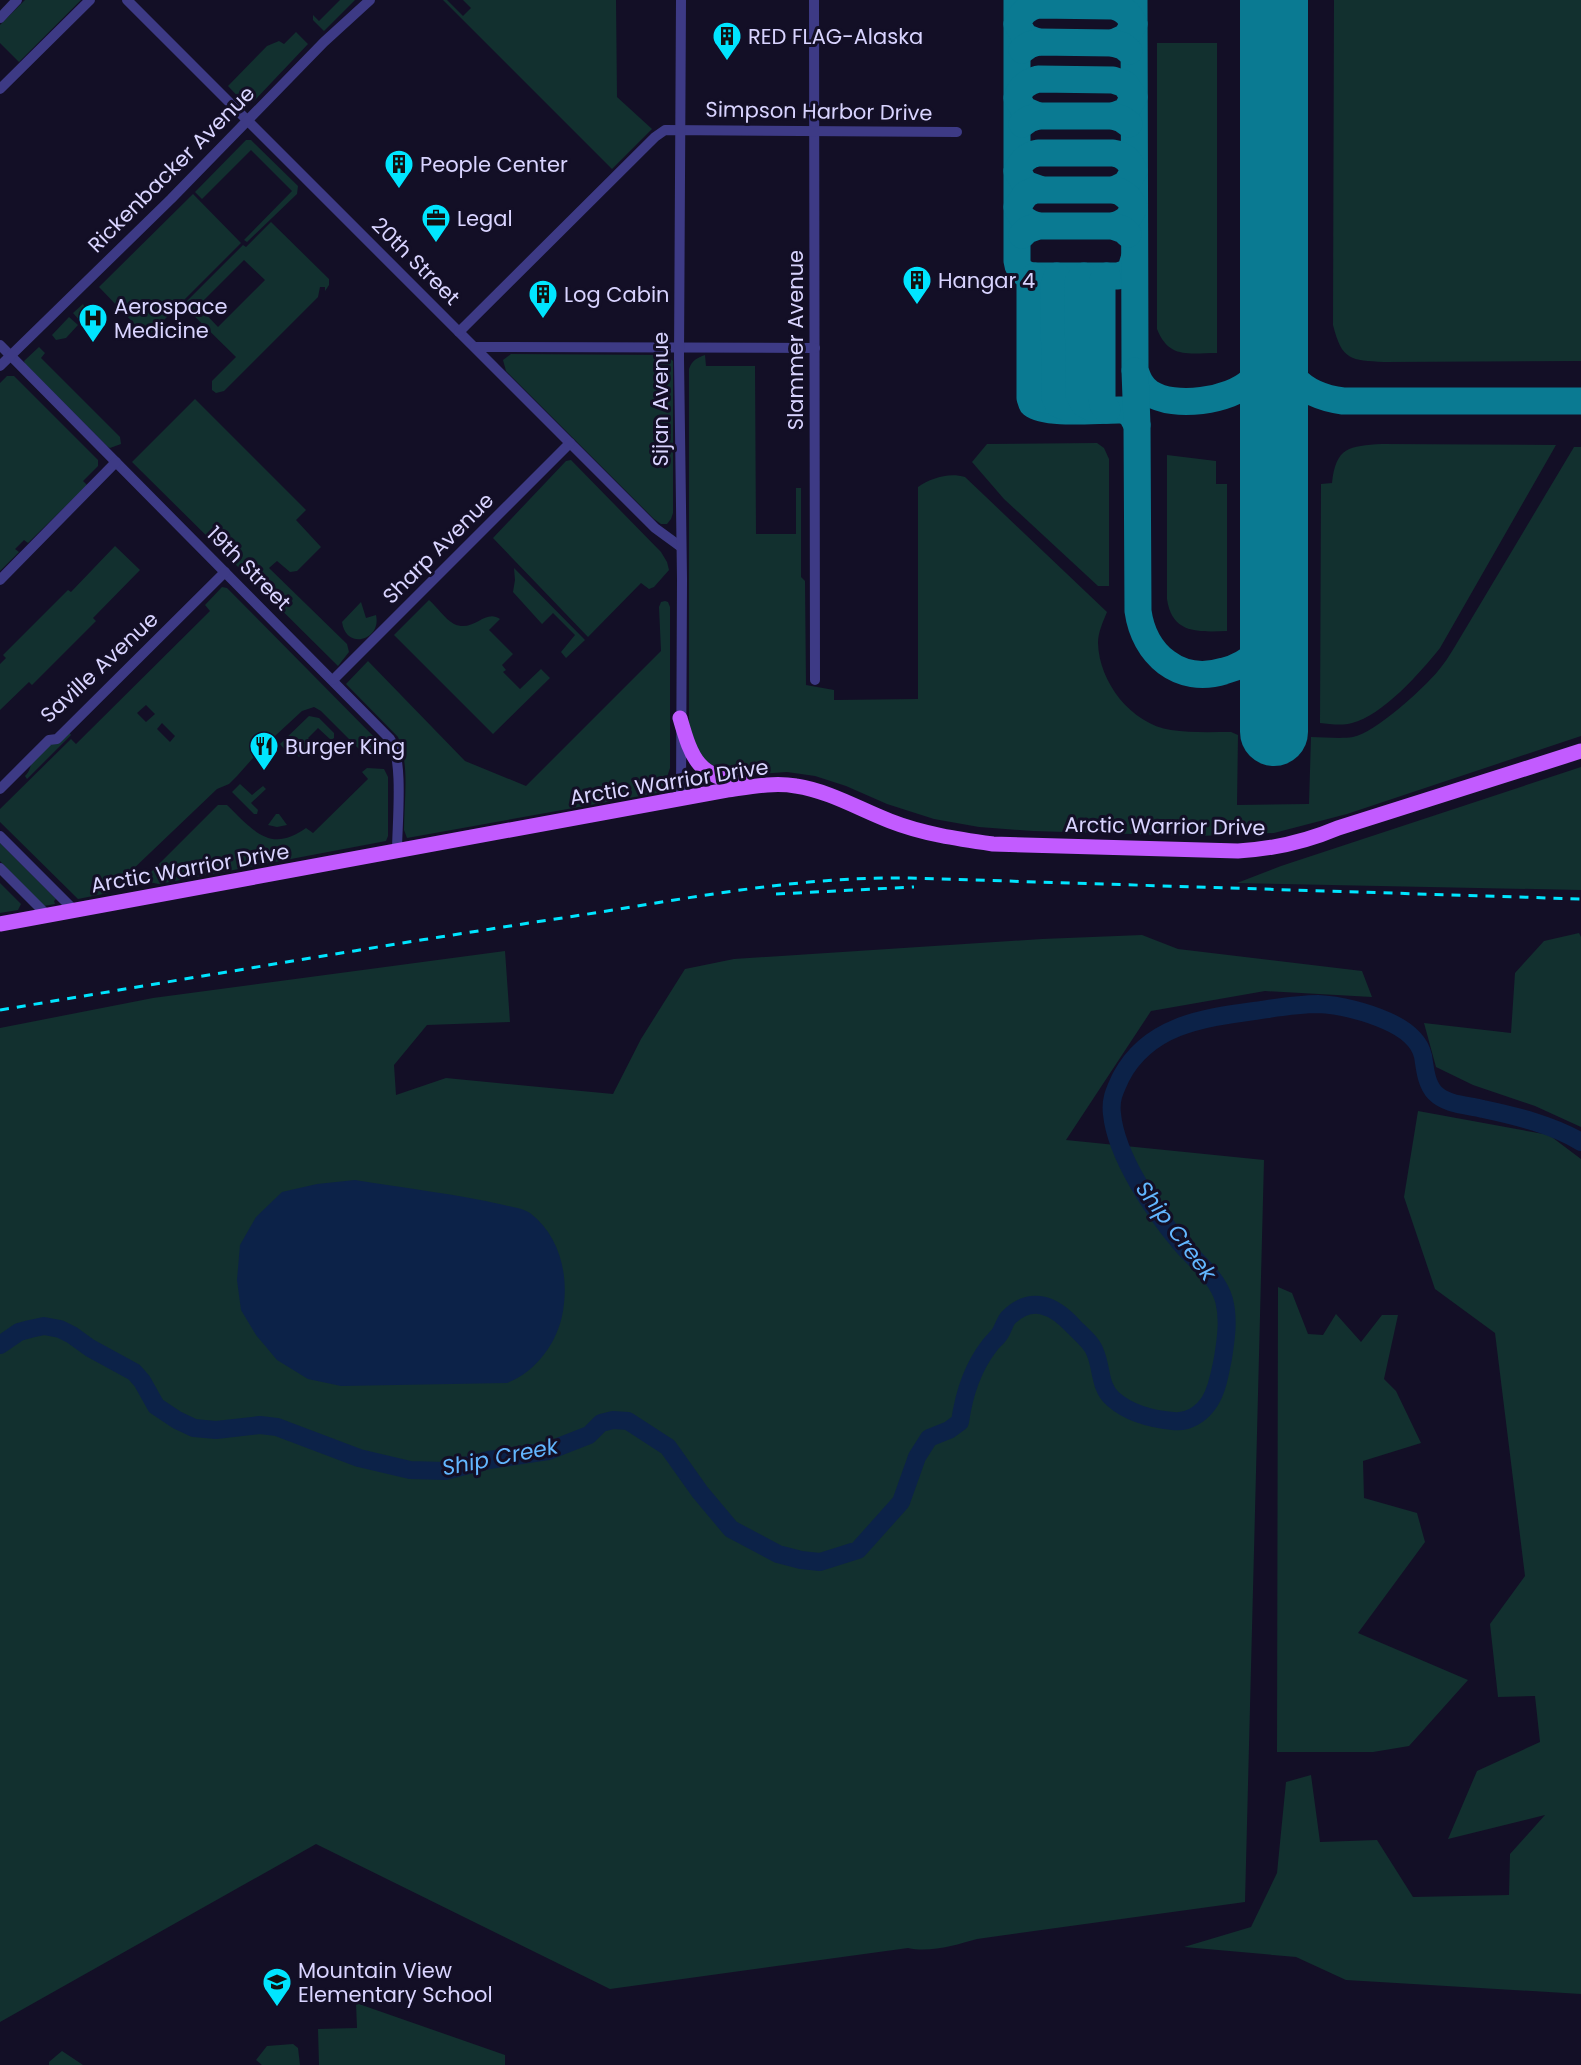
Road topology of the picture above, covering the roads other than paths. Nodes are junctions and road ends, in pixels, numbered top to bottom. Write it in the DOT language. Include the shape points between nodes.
graph roads {
  1 [pos="17,0"];
  2 [pos="90,0"];
  3 [pos="127,0"];
  4 [pos="370,0"];
  5 [pos="681,0"];
  6 [pos="814,0"];
  7 [pos="0,18"];
  8 [pos="0,89"];
  9 [pos="248,120"];
  10 [pos="681,129"];
  11 [pos="814,132"];
  12 [pos="957,132"];
  13 [pos="459,332"];
  14 [pos="0,345"];
  15 [pos="475,347"];
  16 [pos="679,347"];
  17 [pos="814,348"];
  18 [pos="10,355"];
  19 [pos="0,366"];
  20 [pos="570,443"];
  21 [pos="116,462"];
  22 [pos="681,547"];
  23 [pos="225,572"];
  24 [pos="0,580"];
  25 [pos="333,680"];
  26 [pos="815,680"];
  27 [pos="680,718"];
  28 [pos="1581,751"];
  29 [pos="762,786"];
  30 [pos="0,789"];
  31 [pos="681,798"];
  32 [pos="0,836"];
  33 [pos="397,851"];
  34 [pos="0,868"];
  35 [pos="75,911"];
  36 [pos="47,915"];
  37 [pos="0,924"];
  1 -- 7 [label="street"];
  2 -- 8 [label="street"];
  3 -- 9 [label="street, 20th Street"];
  4 -- 9 [label="street, Rickenbacker Avenue"];
  5 -- 10 [label="street, Sijan Avenue"];
  6 -- 11 [label="street, Slammer Avenue"];
  9 -- 13 [label="street, 20th Street"];
  9 -- 18 [label="street, Rickenbacker Avenue"];
  10 -- 11 [label="street, Simpson Harbor Drive"];
  10 -- 13 [label="street" via="665,130 655,137"];
  10 -- 16 [label="street, Sijan Avenue"];
  11 -- 12 [label="street, Simpson Harbor Drive"];
  11 -- 17 [label="street, Slammer Avenue"];
  13 -- 15 [label="street, 20th Street"];
  14 -- 18 [label="street, 19th Street"];
  15 -- 16 [label="street"];
  15 -- 20 [label="street, 20th Street"];
  16 -- 17 [label="street"];
  16 -- 22 [label="street, Sijan Avenue"];
  17 -- 26 [label="street, Slammer Avenue"];
  18 -- 19 [label="street, Rickenbacker Avenue"];
  18 -- 21 [label="street, 19th Street"];
  20 -- 22 [label="street, 20th Street" via="655,528"];
  20 -- 25 [label="street, Sharp Avenue"];
  21 -- 23 [label="street, 19th Street"];
  21 -- 24 [label="street"];
  22 -- 27 [label="street, Sijan Avenue"];
  23 -- 25 [label="street, 19th Street"];
  23 -- 30 [label="street, Saville Avenue" via="57,739 49,740"];
  25 -- 33 [label="street, 19th Street" via="394,745 398,763"];
  27 -- 29 [label="main road" via="690,751 699,765 714,776"];
  27 -- 31 [label="street, Sijan Avenue"];
  28 -- 29 [label="main road, Arctic Warrior Drive" via="1299,843 1238,851 993,844 918,830 818,790 794,785"];
  29 -- 31 [label="main road, Arctic Warrior Drive"];
  31 -- 33 [label="main road, Arctic Warrior Drive"];
  32 -- 35 [label="street"];
  33 -- 35 [label="main road, Arctic Warrior Drive"];
  34 -- 36 [label="street"];
  35 -- 36 [label="main road, Arctic Warrior Drive"];
  36 -- 37 [label="main road, Arctic Warrior Drive"];
}
